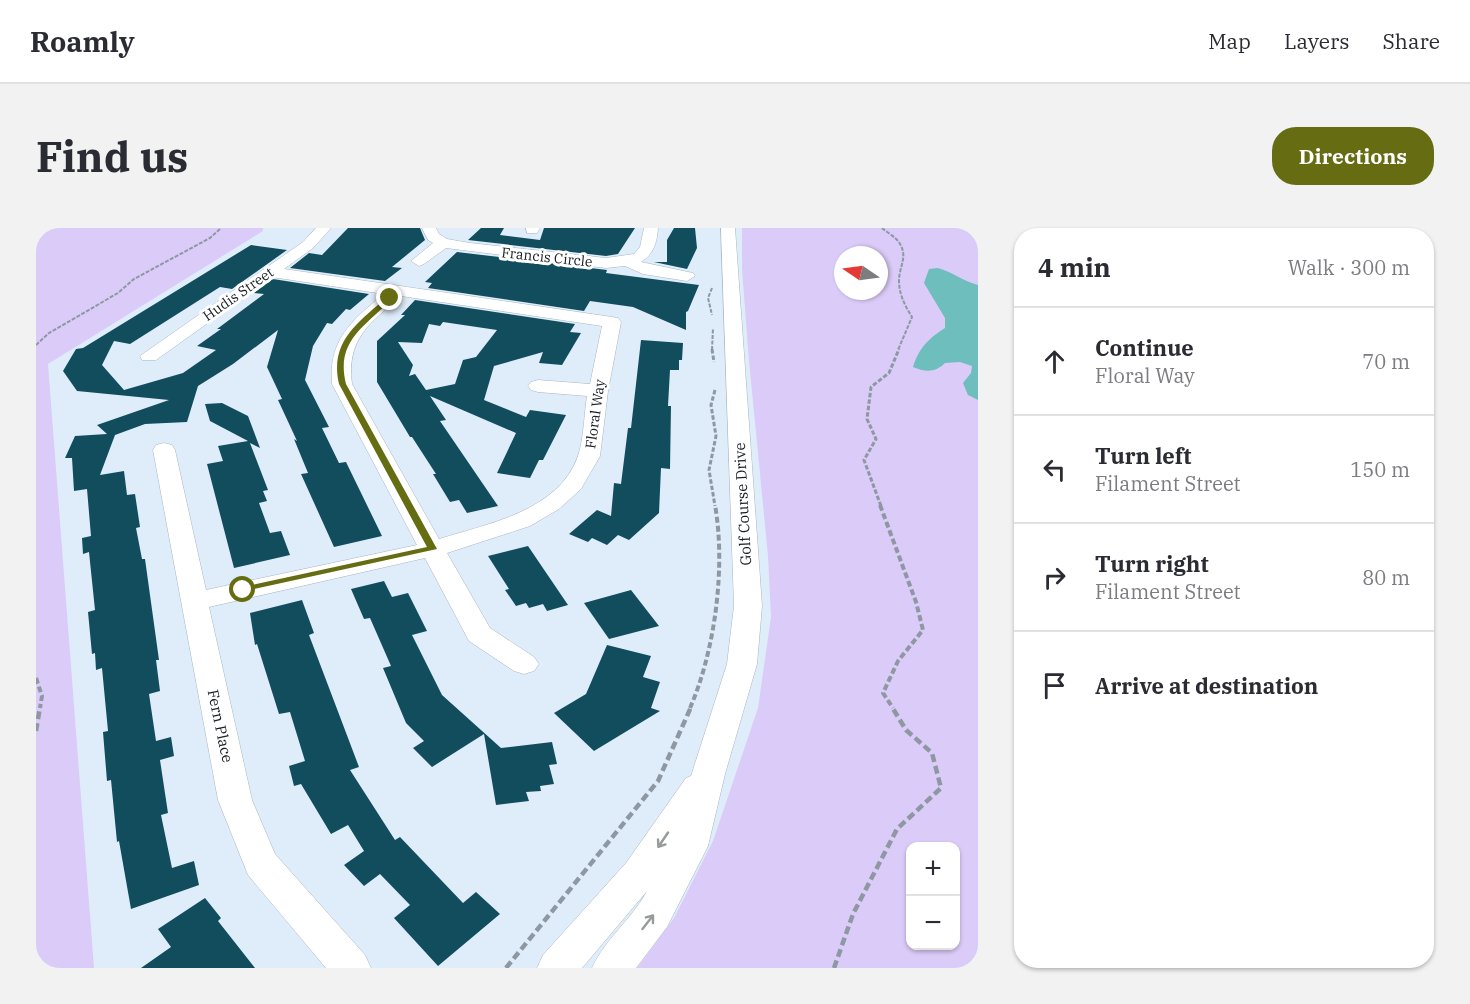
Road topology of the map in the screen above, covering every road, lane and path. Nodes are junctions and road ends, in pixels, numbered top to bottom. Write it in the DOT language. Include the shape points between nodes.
graph roads {
  1 [pos="221,228"];
  2 [pos="324,228"];
  3 [pos="429,228"];
  4 [pos="651,228"];
  5 [pos="728,228"];
  6 [pos="882,228"];
  7 [pos="443,243"];
  8 [pos="419,261"];
  9 [pos="628,262"];
  10 [pos="270,272"];
  11 [pos="687,276"];
  12 [pos="715,282"];
  13 [pos="398,290"];
  14 [pos="36,345"];
  15 [pos="148,356"];
  16 [pos="716,372"];
  17 [pos="718,381"];
  18 [pos="537,386"];
  19 [pos="598,391"];
  20 [pos="164,450"];
  21 [pos="433,549"];
  22 [pos="195,601"];
  23 [pos="524,664"];
  24 [pos="36,678"];
  25 [pos="36,731"];
  26 [pos="708,774"];
  27 [pos="351,968"];
  28 [pos="506,968"];
  29 [pos="557,968"];
  30 [pos="612,968"];
  31 [pos="834,968"];
  1 -- 14 [label="path" via="210,238 134,279"];
  2 -- 10 [label="street, Hudis Street" via="308,245"];
  3 -- 7 [label="street" via="433,237"];
  4 -- 9 [label="street" via="650,246 645,254"];
  5 -- 26 [label="street, Golf Course Drive" via="748,606 742,664"];
  6 -- 31 [label="path" via="900,243 905,257 898,269 901,302 912,317 889,373 871,387 867,419 876,439 864,460 923,630 898,661 883,693 906,730 932,753 941,788 897,830 853,914"];
  7 -- 8 [label="street"];
  7 -- 9 [label="street, Francis Circle" via="584,262"];
  9 -- 11 [label="street, Francis Circle" via="643,269"];
  10 -- 13 [label="street, Floral Way"];
  10 -- 15 [label="street, Hudis Street"];
  12 -- 16 [label="path" via="708,298 714,321 711,344"];
  13 -- 19 [label="street, Floral Way" via="612,322"];
  13 -- 21 [label="street" via="352,331 339,368 342,384"];
  17 -- 28 [label="path" via="711,405 716,436 709,470 719,527 716,604 710,650 694,699 658,781"];
  18 -- 19 [label="street"];
  19 -- 21 [label="street, Floral Way" via="589,456 573,484 551,504 520,521"];
  20 -- 22 [label="street, Fern Place"];
  21 -- 22 [label="street, Floral Way"];
  21 -- 23 [label="street" via="479,634"];
  22 -- 27 [label="street, Fern Place" via="235,800 261,864"];
  24 -- 25 [label="path" via="42,696"];
  26 -- 29 [label="street, Golf Course Drive, one-way" via="639,874"];
  30 -- 26 [label="street, Golf Course Drive, one-way" via="654,915 690,846"];
}
